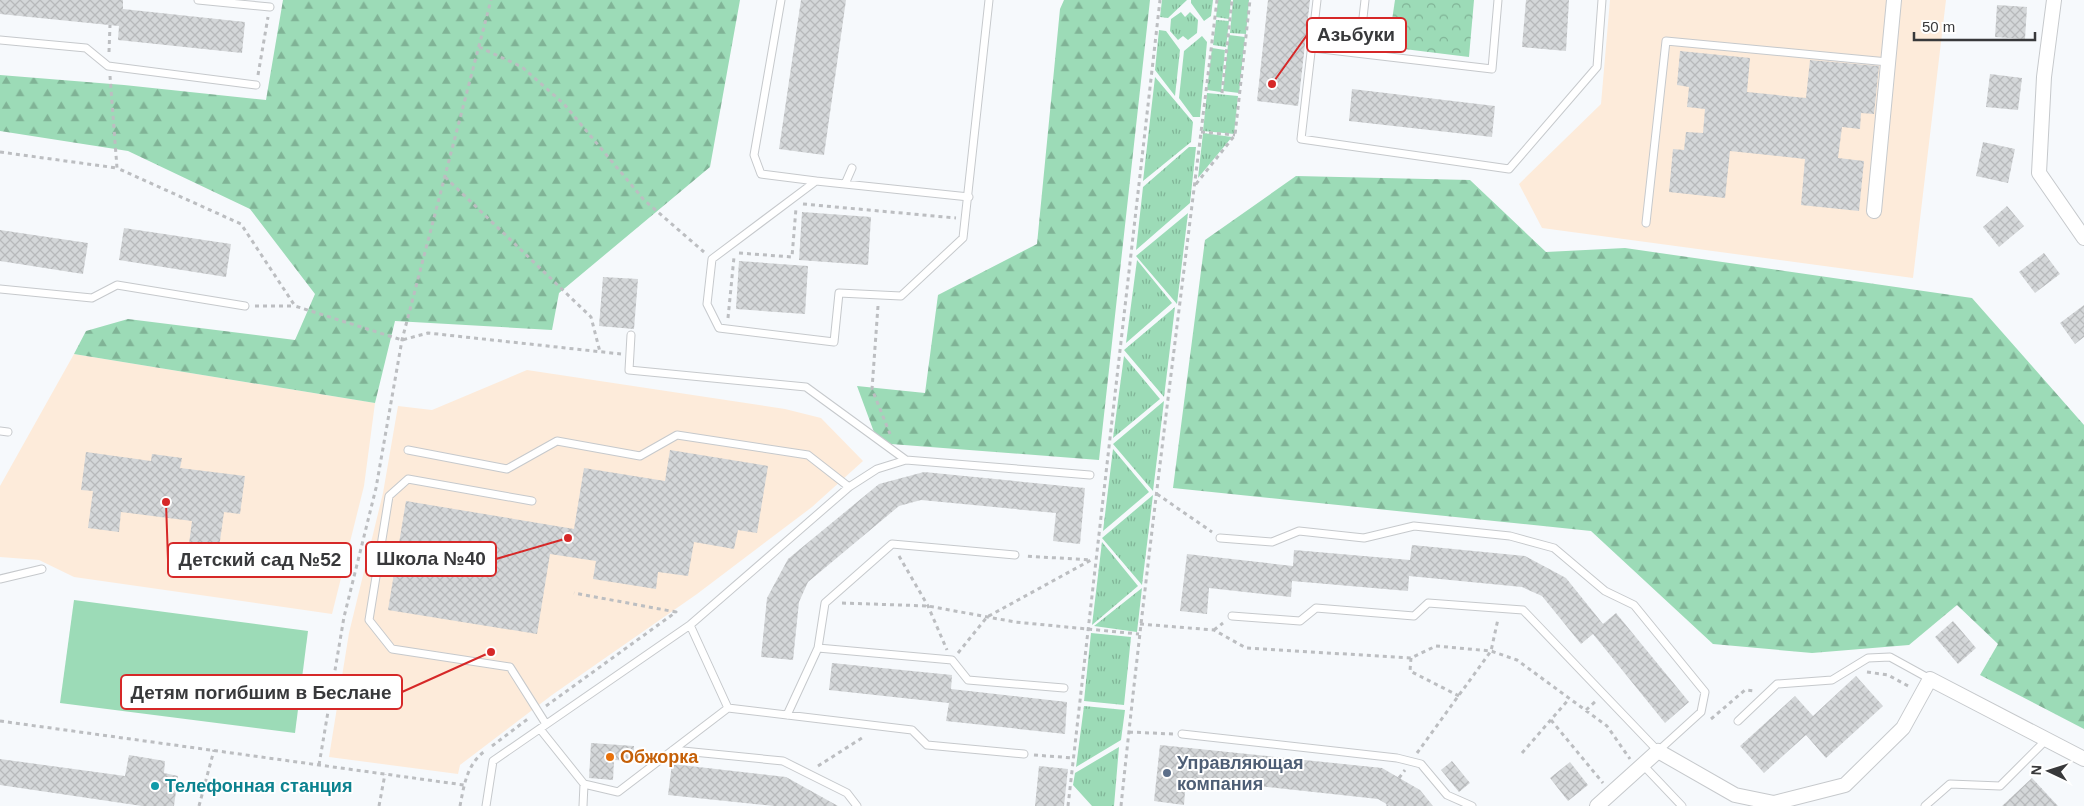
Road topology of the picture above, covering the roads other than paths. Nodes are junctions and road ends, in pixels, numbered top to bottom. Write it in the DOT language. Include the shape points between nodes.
graph roads {
  1 [pos="198,0"];
  2 [pos="781,0"];
  3 [pos="989,0"];
  4 [pos="1317,0"];
  5 [pos="1365,0"];
  6 [pos="1498,0"];
  7 [pos="1602,0"];
  8 [pos="1894,0"];
  9 [pos="2054,0"];
  10 [pos="270,7"];
  11 [pos="0,40"];
  12 [pos="1313,48"];
  13 [pos="1359,53"];
  14 [pos="1888,62"];
  15 [pos="256,85"];
  16 [pos="852,168"];
  17 [pos="816,181"];
  18 [pos="845,184"];
  19 [pos="969,196"];
  20 [pos="1874,210"];
  21 [pos="1646,223"];
  22 [pos="2084,238"];
  23 [pos="0,289"];
  24 [pos="245,306"];
  25 [pos="631,335"];
  26 [pos="408,450"];
  27 [pos="906,460"];
  28 [pos="1090,475"];
  29 [pos="849,487"];
  30 [pos="532,501"];
  31 [pos="1220,538"];
  32 [pos="1015,555"];
  33 [pos="42,569"];
  34 [pos="0,578"];
  35 [pos="1232,616"];
  36 [pos="690,625"];
  37 [pos="818,648"];
  38 [pos="1930,679"];
  39 [pos="1064,688"];
  40 [pos="728,708"];
  41 [pos="787,715"];
  42 [pos="1738,721"];
  43 [pos="543,726"];
  44 [pos="1182,734"];
  45 [pos="2047,738"];
  46 [pos="673,750"];
  47 [pos="1658,751"];
  48 [pos="1024,754"];
  49 [pos="2084,759"];
  50 [pos="1638,765"];
  51 [pos="584,784"];
  52 [pos="486,806"];
  53 [pos="583,806"];
  54 [pos="858,806"];
  55 [pos="1472,806"];
  56 [pos="1597,806"];
  57 [pos="1682,806"];
  58 [pos="1925,806"];
  1 -- 10 [label="lane"];
  2 -- 17 [label="lane" via="754,155 761,174"];
  3 -- 19 [label="lane"];
  4 -- 12 [label="lane"];
  5 -- 13 [label="lane"];
  6 -- 13 [label="lane" via="1492,69"];
  7 -- 12 [label="lane" via="1597,68 1509,169 1301,139"];
  8 -- 14 [label="street"];
  9 -- 22 [label="street" via="2044,77 2039,174"];
  11 -- 15 [label="lane" via="86,48 110,67"];
  12 -- 13 [label="lane"];
  14 -- 20 [label="street"];
  14 -- 21 [label="lane" via="1666,41"];
  16 -- 18 [label="lane"];
  17 -- 18 [label="lane"];
  17 -- 19 [label="lane" via="712,259 707,304 719,328 834,342 839,293 901,296 962,238"];
  18 -- 19 [label="lane"];
  23 -- 24 [label="lane" via="92,298 117,285"];
  25 -- 27 [label="lane" via="629,370 806,387"];
  26 -- 29 [label="lane" via="507,469 557,441 640,456 677,434 808,455"];
  27 -- 28 [label="lane"];
  27 -- 29 [label="lane" via="877,469"];
  29 -- 36 [label="lane"];
  30 -- 43 [label="lane" via="408,479 389,496 370,620 392,649 510,667"];
  31 -- 47 [label="lane" via="1272,542 1299,531 1364,538 1414,526 1510,536 1554,548 1606,591 1634,605 1705,692 1701,712"];
  32 -- 37 [label="lane" via="892,544 825,603"];
  33 -- 34 [label="lane"];
  35 -- 47 [label="lane" via="1300,621 1316,608 1414,616 1428,602 1523,610"];
  36 -- 40 [label="lane"];
  36 -- 43 [label="lane"];
  37 -- 39 [label="lane" via="952,660 968,680"];
  37 -- 41 [label="lane"];
  38 -- 42 [label="lane" via="1890,658 1868,658 1832,680 1777,684"];
  38 -- 45 [label="street"];
  38 -- 47 [label="street" via="1903,728 1845,785 1774,803 1735,795"];
  40 -- 41 [label="lane"];
  40 -- 46 [label="lane"];
  41 -- 48 [label="lane" via="912,730 927,745"];
  43 -- 51 [label="lane"];
  43 -- 52 [label="lane" via="493,761"];
  44 -- 55 [label="lane" via="1397,758 1421,764 1447,795"];
  45 -- 49 [label="street"];
  45 -- 58 [label="lane" via="2000,786 1950,784"];
  46 -- 51 [label="lane" via="618,792"];
  46 -- 54 [label="lane" via="783,760 847,793"];
  47 -- 50 [label="street"];
  50 -- 56 [label="street"];
  50 -- 57 [label="lane"];
  51 -- 53 [label="lane"];
}
